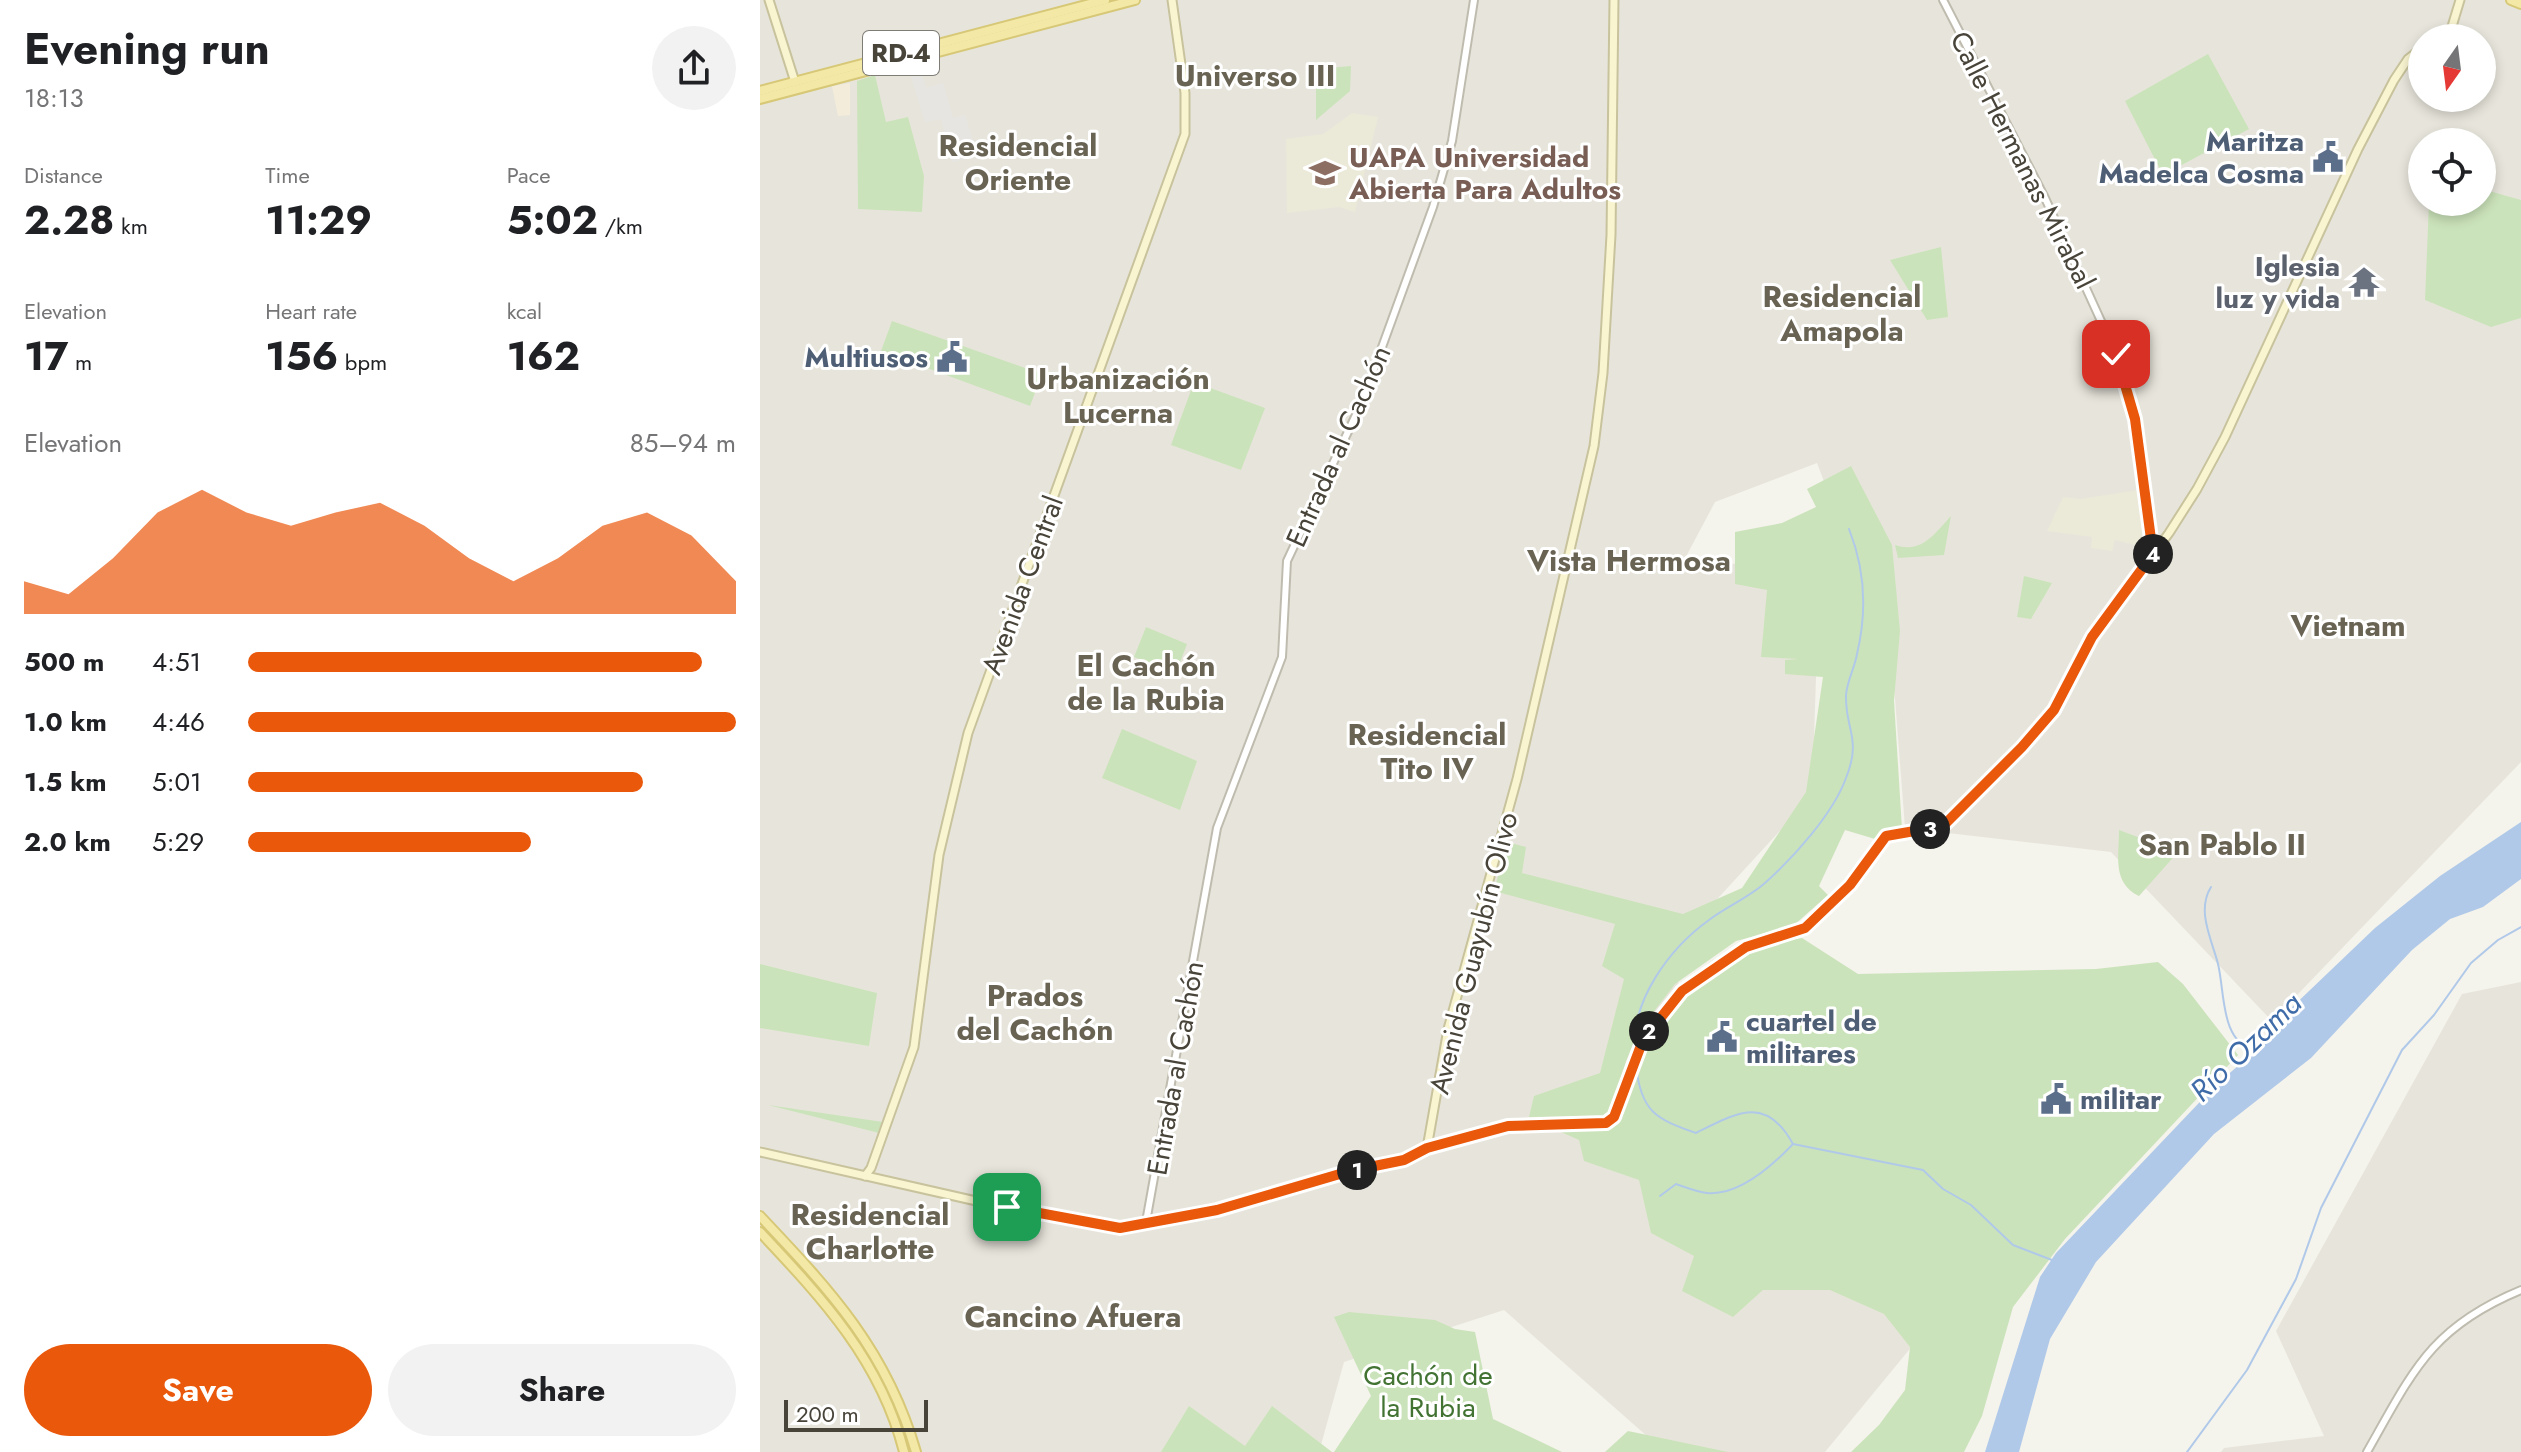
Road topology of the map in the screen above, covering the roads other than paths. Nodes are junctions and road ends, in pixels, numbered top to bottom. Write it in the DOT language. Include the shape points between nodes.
graph roads {
  1 [pos="769,0"];
  2 [pos="1105,0"];
  3 [pos="1135,0"];
  4 [pos="1172,0"];
  5 [pos="1474,0"];
  6 [pos="1614,0"];
  7 [pos="1943,0"];
  8 [pos="2460,0"];
  9 [pos="2511,0"];
  10 [pos="2521,4"];
  11 [pos="2453,24"];
  12 [pos="2408,59"];
  13 [pos="795,82"];
  14 [pos="760,91"];
  15 [pos="760,99"];
  16 [pos="2153,554"];
  17 [pos="1427,1148"];
  18 [pos="760,1152"];
  19 [pos="865,1176"];
  20 [pos="760,1216"];
  21 [pos="1146,1222"];
  22 [pos="760,1232"];
  23 [pos="2521,1290"];
  24 [pos="904,1452"];
  25 [pos="916,1452"];
  26 [pos="2367,1452"];
  1 -- 13 [label="main road"];
  2 -- 13 [label="main road, RD-4"];
  3 -- 15 [label="main road, RD-4"];
  4 -- 19 [label="main road, Avenida Central" via="1185,134 968,733 939,855 914,1047"];
  5 -- 21 [label="street, Entrada al Cachón" via="1452,141 1433,207 1362,402 1287,561 1282,657 1217,828"];
  6 -- 17 [label="main road, Avenida Guayubín Olivo" via="1611,235 1594,446 1521,764 1448,1029"];
  7 -- 16 [label="street, Calle Hermanas Mirabal" via="2045,198 2116,354 2135,419"];
  8 -- 11 [label="main road"];
  9 -- 10 [label="main road"];
  12 -- 16 [label="main road" via="2330,209 2223,441"];
  13 -- 14 [label="main road, RD-4"];
  16 -- 17 [label="main road" via="2092,637 2054,710 1958,812 1938,828 1886,836 1850,885 1805,928 1746,947 1682,991 1643,1040 1619,1108 1606,1123 1522,1123"];
  17 -- 21 [label="main road" via="1404,1160 1217,1210"];
  18 -- 19 [label="main road"];
  19 -- 21 [label="main road" via="1112,1228"];
  20 -- 25 [label="main road" via="863,1333 901,1405"];
  22 -- 24 [label="main road" via="851,1335 888,1401"];
  23 -- 26 [label="street" via="2472,1312 2440,1337"];
}
